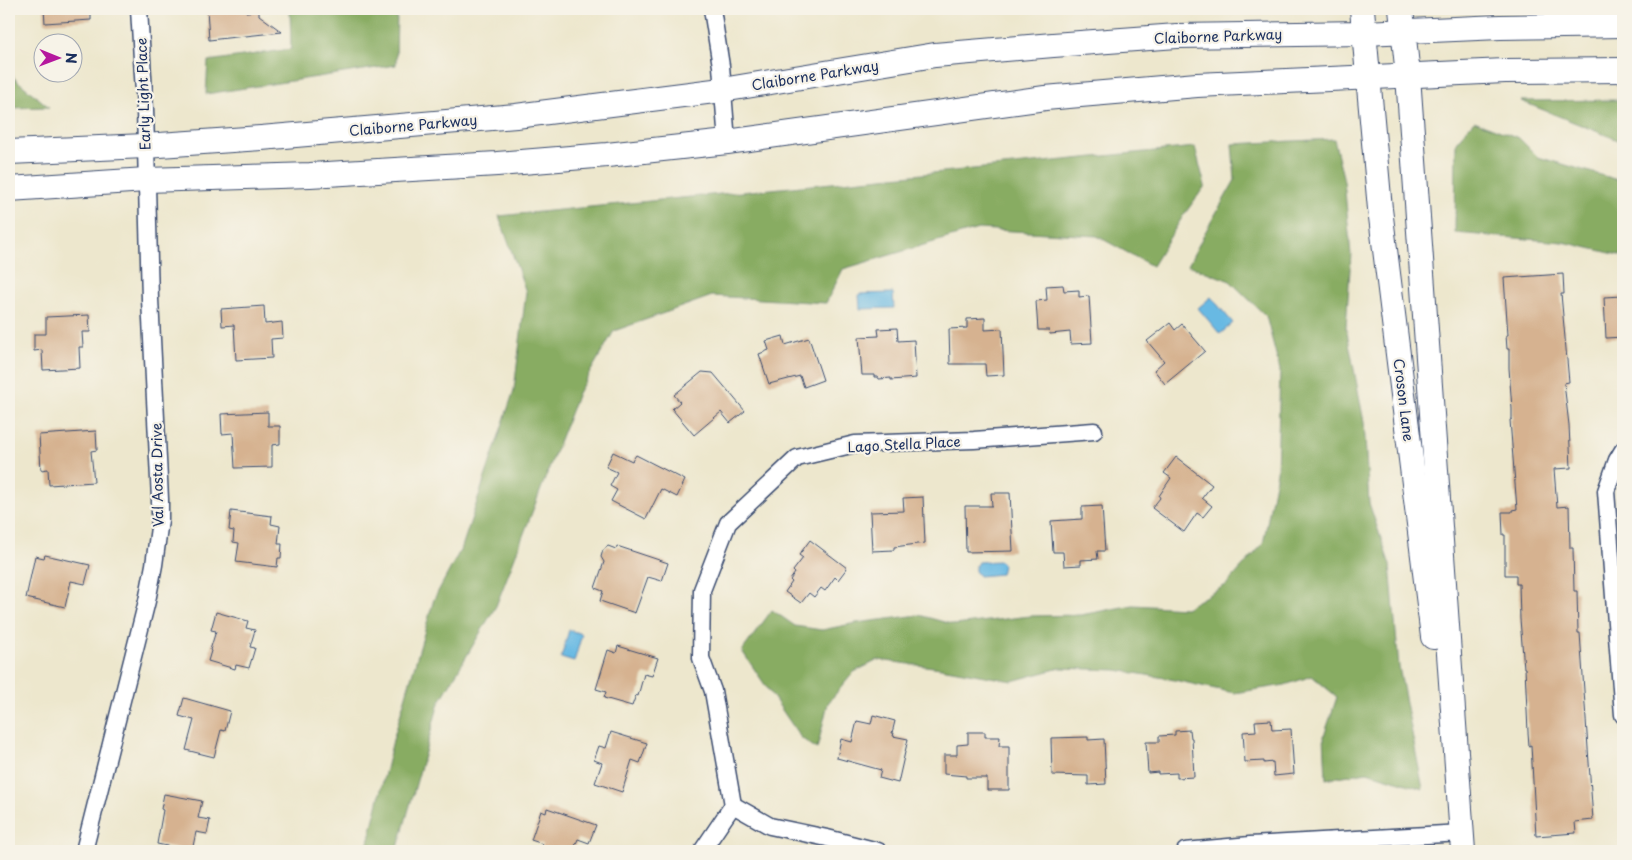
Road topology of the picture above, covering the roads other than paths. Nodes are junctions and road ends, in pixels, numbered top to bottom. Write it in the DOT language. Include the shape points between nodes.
graph roads {
  1 [pos="139,9"];
  2 [pos="712,9"];
  3 [pos="1362,9"];
  4 [pos="1402,20"];
  5 [pos="1623,25"];
  6 [pos="1364,33"];
  7 [pos="1623,70"];
  8 [pos="1408,76"];
  9 [pos="1368,77"];
  10 [pos="722,90"];
  11 [pos="727,142"];
  12 [pos="145,146"];
  13 [pos="9,152"];
  14 [pos="146,180"];
  15 [pos="9,189"];
  16 [pos="1094,430"];
  17 [pos="1623,450"];
  18 [pos="1623,715"];
  19 [pos="1459,789"];
  20 [pos="734,805"];
  21 [pos="1462,842"];
  22 [pos="84,851"];
  23 [pos="702,851"];
  24 [pos="878,851"];
  25 [pos="1185,851"];
  1 -- 12 [label="street, Early Light Place"];
  2 -- 10 [label="street"];
  3 -- 6 [label="main road, Croson Lane"];
  4 -- 5 [label="main road, Claiborne Parkway"];
  4 -- 6 [label="main road, Claiborne Parkway"];
  4 -- 8 [label="main road, Croson Lane"];
  6 -- 9 [label="main road, Croson Lane"];
  6 -- 10 [label="main road, Claiborne Parkway" via="1177,36 934,55"];
  7 -- 8 [label="main road"];
  8 -- 9 [label="main road"];
  8 -- 19 [label="main road, Croson Lane"];
  9 -- 11 [label="main road" via="1197,85 1046,98"];
  9 -- 19 [label="main road, Croson Lane" via="1380,209 1441,698"];
  10 -- 11 [label="street"];
  10 -- 12 [label="main road, Claiborne Parkway" via="516,116"];
  11 -- 14 [label="main road" via="497,164"];
  12 -- 13 [label="main road, Claiborne Parkway"];
  12 -- 14 [label="street, Early Light Place"];
  14 -- 15 [label="main road"];
  14 -- 22 [label="street, Val Aosta Drive" via="160,520 147,600"];
  16 -- 20 [label="street, Lago Stella Place" via="974,440 854,444 797,458 728,523 702,590 701,658 713,691"];
  17 -- 18 [label="street" via="1616,460 1606,491"];
  19 -- 21 [label="main road, Croson Lane"];
  20 -- 23 [label="street"];
  20 -- 24 [label="street" via="770,826"];
  21 -- 25 [label="street" via="1250,845"];
}
